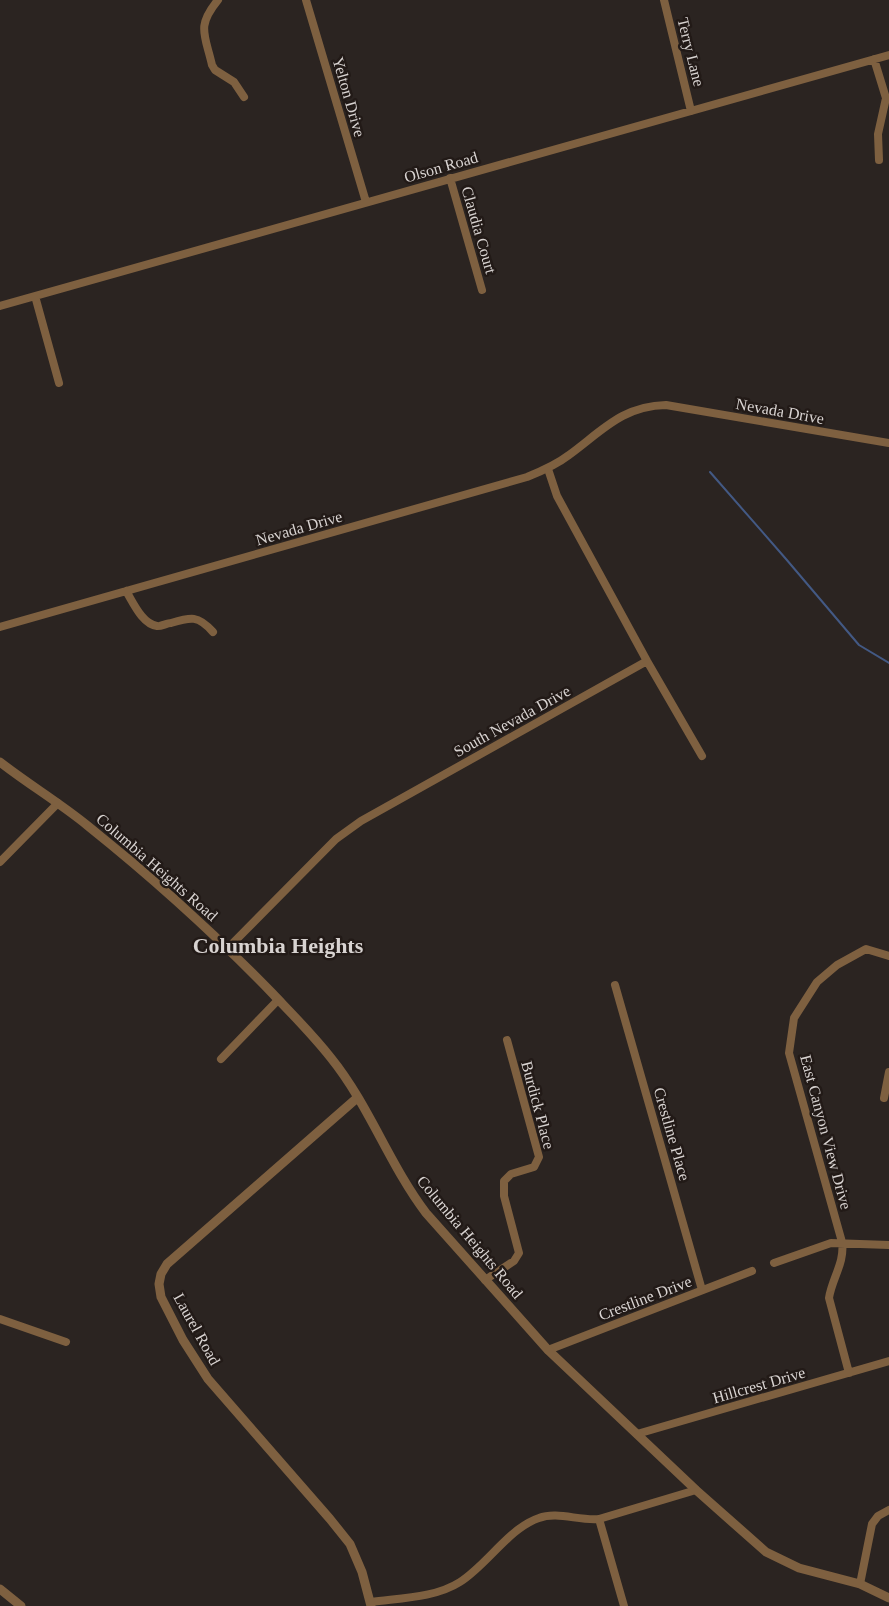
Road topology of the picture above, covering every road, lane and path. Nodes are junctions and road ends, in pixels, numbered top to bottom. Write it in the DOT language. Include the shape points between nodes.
graph roads {
  1 [pos="218,0"];
  2 [pos="306,0"];
  3 [pos="664,0"];
  4 [pos="889,55"];
  5 [pos="874,59"];
  6 [pos="244,97"];
  7 [pos="691,111"];
  8 [pos="879,160"];
  9 [pos="450,178"];
  10 [pos="366,202"];
  11 [pos="482,290"];
  12 [pos="34,296"];
  13 [pos="0,306"];
  14 [pos="59,383"];
  15 [pos="889,443"];
  16 [pos="548,469"];
  17 [pos="126,591"];
  18 [pos="0,627"];
  19 [pos="213,632"];
  20 [pos="647,661"];
  21 [pos="702,756"];
  22 [pos="0,762"];
  23 [pos="58,803"];
  24 [pos="0,862"];
  25 [pos="228,948"];
  26 [pos="889,956"];
  27 [pos="615,985"];
  28 [pos="278,1000"];
  29 [pos="507,1040"];
  30 [pos="221,1059"];
  31 [pos="889,1072"];
  32 [pos="357,1098"];
  33 [pos="884,1098"];
  34 [pos="843,1242"];
  35 [pos="889,1245"];
  36 [pos="774,1263"];
  37 [pos="752,1271"];
  38 [pos="485,1280"];
  39 [pos="702,1290"];
  40 [pos="0,1319"];
  41 [pos="66,1342"];
  42 [pos="548,1350"];
  43 [pos="889,1361"];
  44 [pos="849,1372"];
  45 [pos="637,1434"];
  46 [pos="696,1490"];
  47 [pos="889,1510"];
  48 [pos="598,1519"];
  49 [pos="860,1584"];
  50 [pos="0,1589"];
  51 [pos="889,1598"];
  52 [pos="371,1604"];
  53 [pos="21,1606"];
  54 [pos="624,1606"];
  1 -- 6 [label="street" via="203,26 212,65 234,82"];
  2 -- 10 [label="street, Yelton Drive"];
  3 -- 7 [label="street, Terry Lane"];
  4 -- 5 [label="street, Olson Road"];
  5 -- 7 [label="street, Olson Road"];
  5 -- 8 [label="street" via="886,98 878,134"];
  7 -- 9 [label="street, Olson Road"];
  9 -- 10 [label="street, Olson Road"];
  9 -- 11 [label="street, Claudia Court"];
  10 -- 12 [label="street, Olson Road"];
  12 -- 13 [label="street, Olson Road"];
  12 -- 14 [label="street"];
  15 -- 16 [label="street, Nevada Drive" via="666,405 651,406 615,419"];
  16 -- 17 [label="street, Nevada Drive"];
  16 -- 20 [label="street" via="556,496"];
  17 -- 18 [label="street, Nevada Drive"];
  17 -- 19 [label="street" via="142,616 157,626 192,618 203,621"];
  20 -- 21 [label="street"];
  20 -- 25 [label="street, South Nevada Drive" via="361,821 336,839"];
  22 -- 23 [label="street, Columbia Heights Road"];
  23 -- 24 [label="street"];
  23 -- 25 [label="street, Columbia Heights Road"];
  25 -- 28 [label="street, Columbia Heights Road"];
  26 -- 34 [label="street, East Canyon View Drive" via="866,949 837,965 817,982 794,1018 789,1053"];
  27 -- 39 [label="street, Crestline Place"];
  28 -- 30 [label="street"];
  28 -- 32 [label="street, Columbia Heights Road" via="332,1059"];
  29 -- 38 [label="street, Burdick Place" via="539,1157 534,1167 511,1174 504,1181 504,1197 519,1253 514,1261"];
  31 -- 33 [label="street"];
  32 -- 38 [label="street, Columbia Heights Road" via="407,1189"];
  32 -- 52 [label="street, Laurel Road" via="167,1264 159,1284 173,1323 208,1379 350,1544"];
  34 -- 35 [label="street"];
  34 -- 36 [label="street"];
  34 -- 44 [label="street, East Canyon View Drive" via="841,1265 829,1298"];
  37 -- 39 [label="street, Crestline Drive"];
  38 -- 42 [label="street, Columbia Heights Road"];
  39 -- 42 [label="street, Crestline Drive"];
  40 -- 41 [label="street"];
  42 -- 45 [label="street, Columbia Heights Road"];
  43 -- 44 [label="street, Hillcrest Drive"];
  44 -- 45 [label="street, Hillcrest Drive"];
  45 -- 46 [label="street, Columbia Heights Road"];
  46 -- 48 [label="street"];
  46 -- 49 [label="street, Columbia Heights Road" via="766,1552 799,1568"];
  47 -- 49 [label="street" via="873,1524"];
  48 -- 52 [label="street" via="538,1518 448,1589"];
  48 -- 54 [label="street"];
  49 -- 51 [label="street, Columbia Heights Road"];
  50 -- 53 [label="street"];
}
